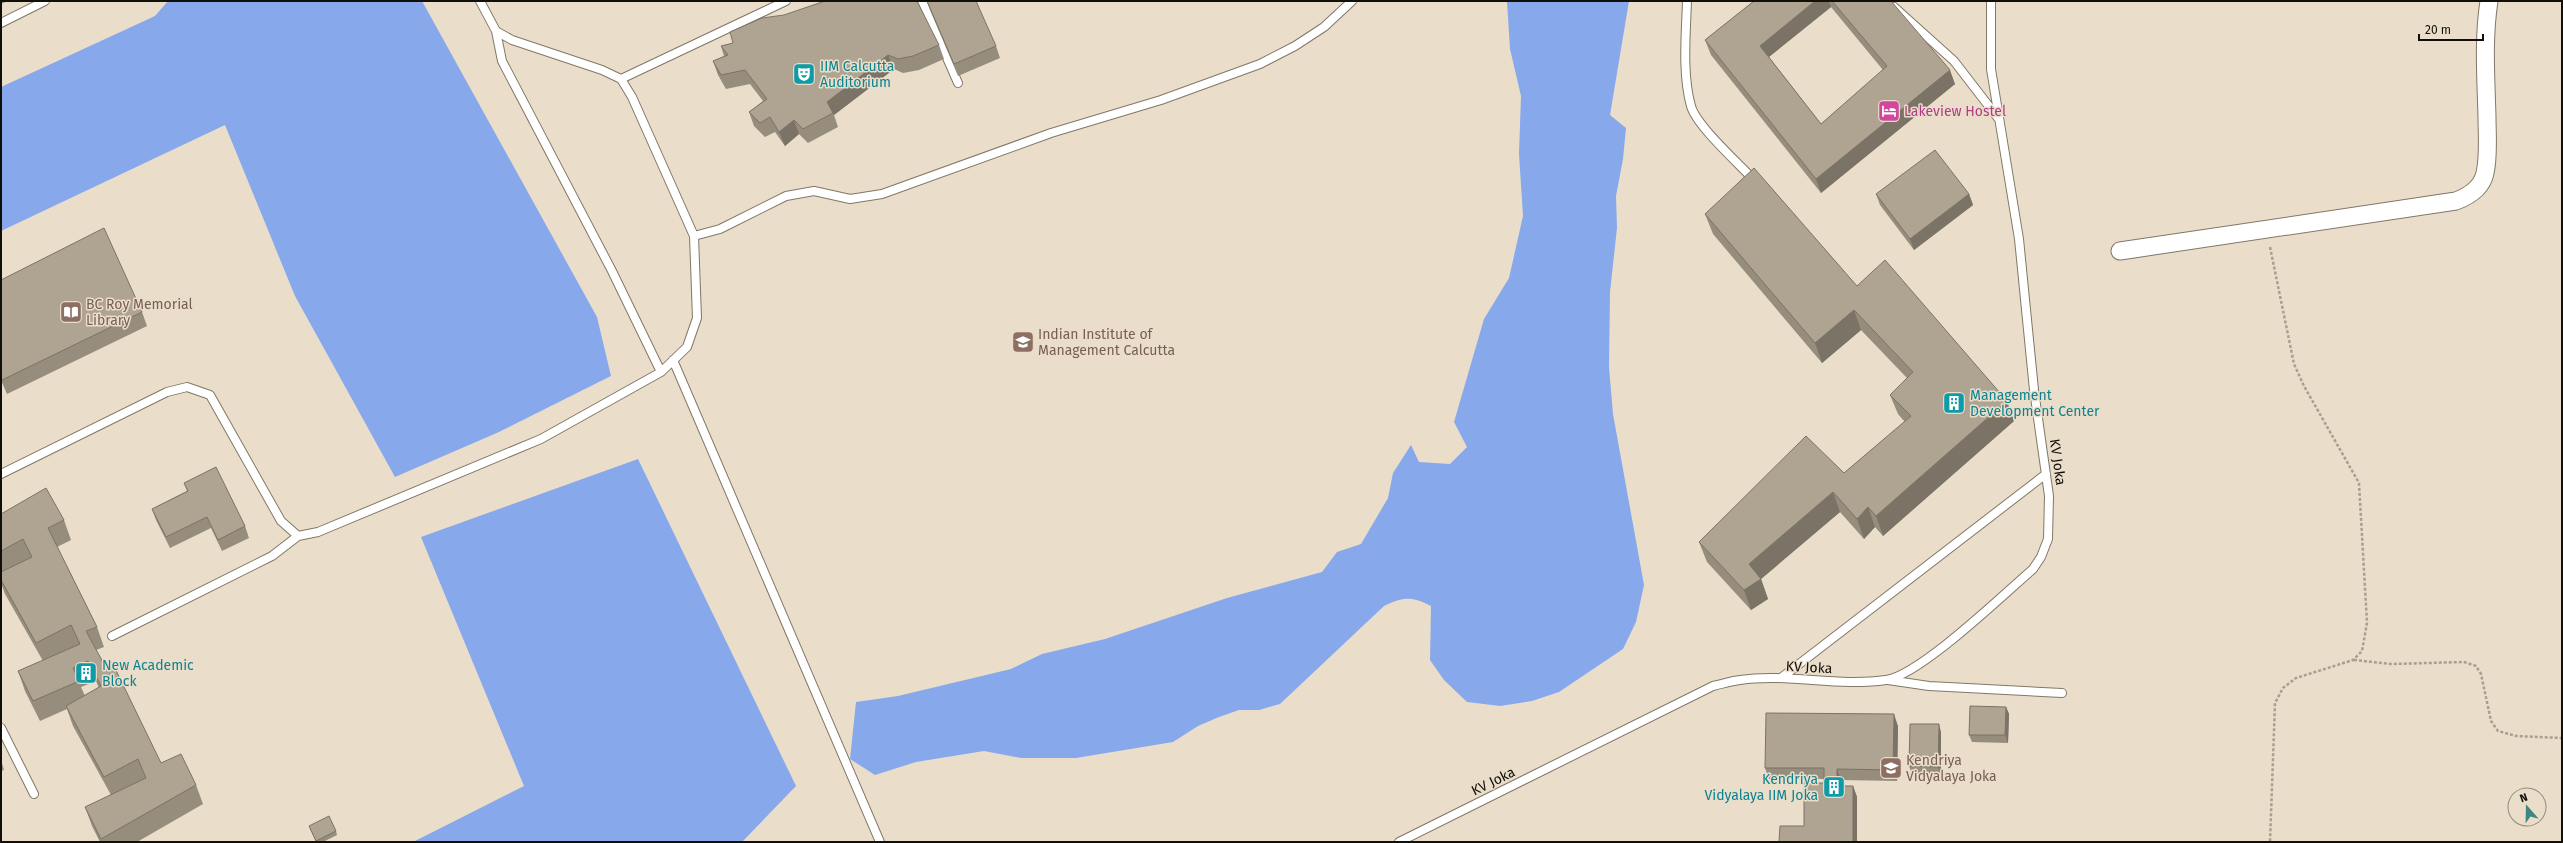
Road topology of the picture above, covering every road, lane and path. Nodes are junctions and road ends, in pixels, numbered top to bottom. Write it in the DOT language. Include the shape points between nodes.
graph roads {
  1 [pos="45,1"];
  2 [pos="480,1"];
  3 [pos="786,1"];
  4 [pos="922,1"];
  5 [pos="1352,1"];
  6 [pos="1687,1"];
  7 [pos="1991,1"];
  8 [pos="2489,1"];
  9 [pos="1894,6"];
  10 [pos="1,23"];
  11 [pos="496,31"];
  12 [pos="621,79"];
  13 [pos="958,83"];
  14 [pos="2000,119"];
  15 [pos="1752,178"];
  16 [pos="2266,229"];
  17 [pos="694,236"];
  18 [pos="2120,251"];
  19 [pos="673,360"];
  20 [pos="661,372"];
  21 [pos="1,474"];
  22 [pos="2046,474"];
  23 [pos="298,536"];
  24 [pos="112,636"];
  25 [pos="2353,660"];
  26 [pos="1782,678"];
  27 [pos="1887,680"];
  28 [pos="2062,693"];
  29 [pos="1,728"];
  30 [pos="2562,738"];
  31 [pos="34,794"];
  32 [pos="880,842"];
  33 [pos="1399,842"];
  34 [pos="2270,842"];
  1 -- 10 [label="lane"];
  2 -- 11 [label="lane"];
  3 -- 12 [label="lane"];
  4 -- 13 [label="lane"];
  5 -- 17 [label="lane" via="1324,27 1295,46 1260,64 1162,100 1050,133 882,194 850,199 814,191 786,196 720,229"];
  6 -- 15 [label="lane" via="1686,43 1691,106 1700,122"];
  7 -- 14 [label="lane, KV Joka" via="1991,69"];
  8 -- 16 [label="street" via="2484,42 2488,149 2485,174 2478,187 2467,197 2456,201"];
  9 -- 14 [label="lane" via="1954,61"];
  11 -- 12 [label="lane" via="512,40 602,70"];
  11 -- 20 [label="lane" via="502,61 612,271"];
  12 -- 17 [label="lane" via="635,104"];
  14 -- 22 [label="lane, KV Joka" via="2019,239 2034,390"];
  16 -- 18 [label="street"];
  16 -- 25 [label="path" via="2294,364 2359,483 2367,623 2362,651"];
  17 -- 19 [label="lane" via="697,318 687,347"];
  19 -- 20 [label="lane"];
  19 -- 32 [label="lane"];
  20 -- 23 [label="lane" via="541,439 325,529"];
  21 -- 23 [label="lane" via="167,392 187,387 210,395 281,521"];
  22 -- 26 [label="lane"];
  22 -- 27 [label="lane, KV Joka" via="2049,496 2048,540 2033,569 1920,665"];
  23 -- 24 [label="lane" via="272,556"];
  25 -- 30 [label="path" via="2392,664 2464,662 2476,666 2481,674 2491,721 2498,731 2516,736"];
  25 -- 34 [label="path" via="2296,678 2282,688 2276,703 2272,754"];
  26 -- 27 [label="lane, KV Joka" via="1831,682"];
  26 -- 33 [label="lane, KV Joka" via="1740,680 1713,686"];
  27 -- 28 [label="lane" via="1929,686"];
  29 -- 31 [label="lane"];
}
